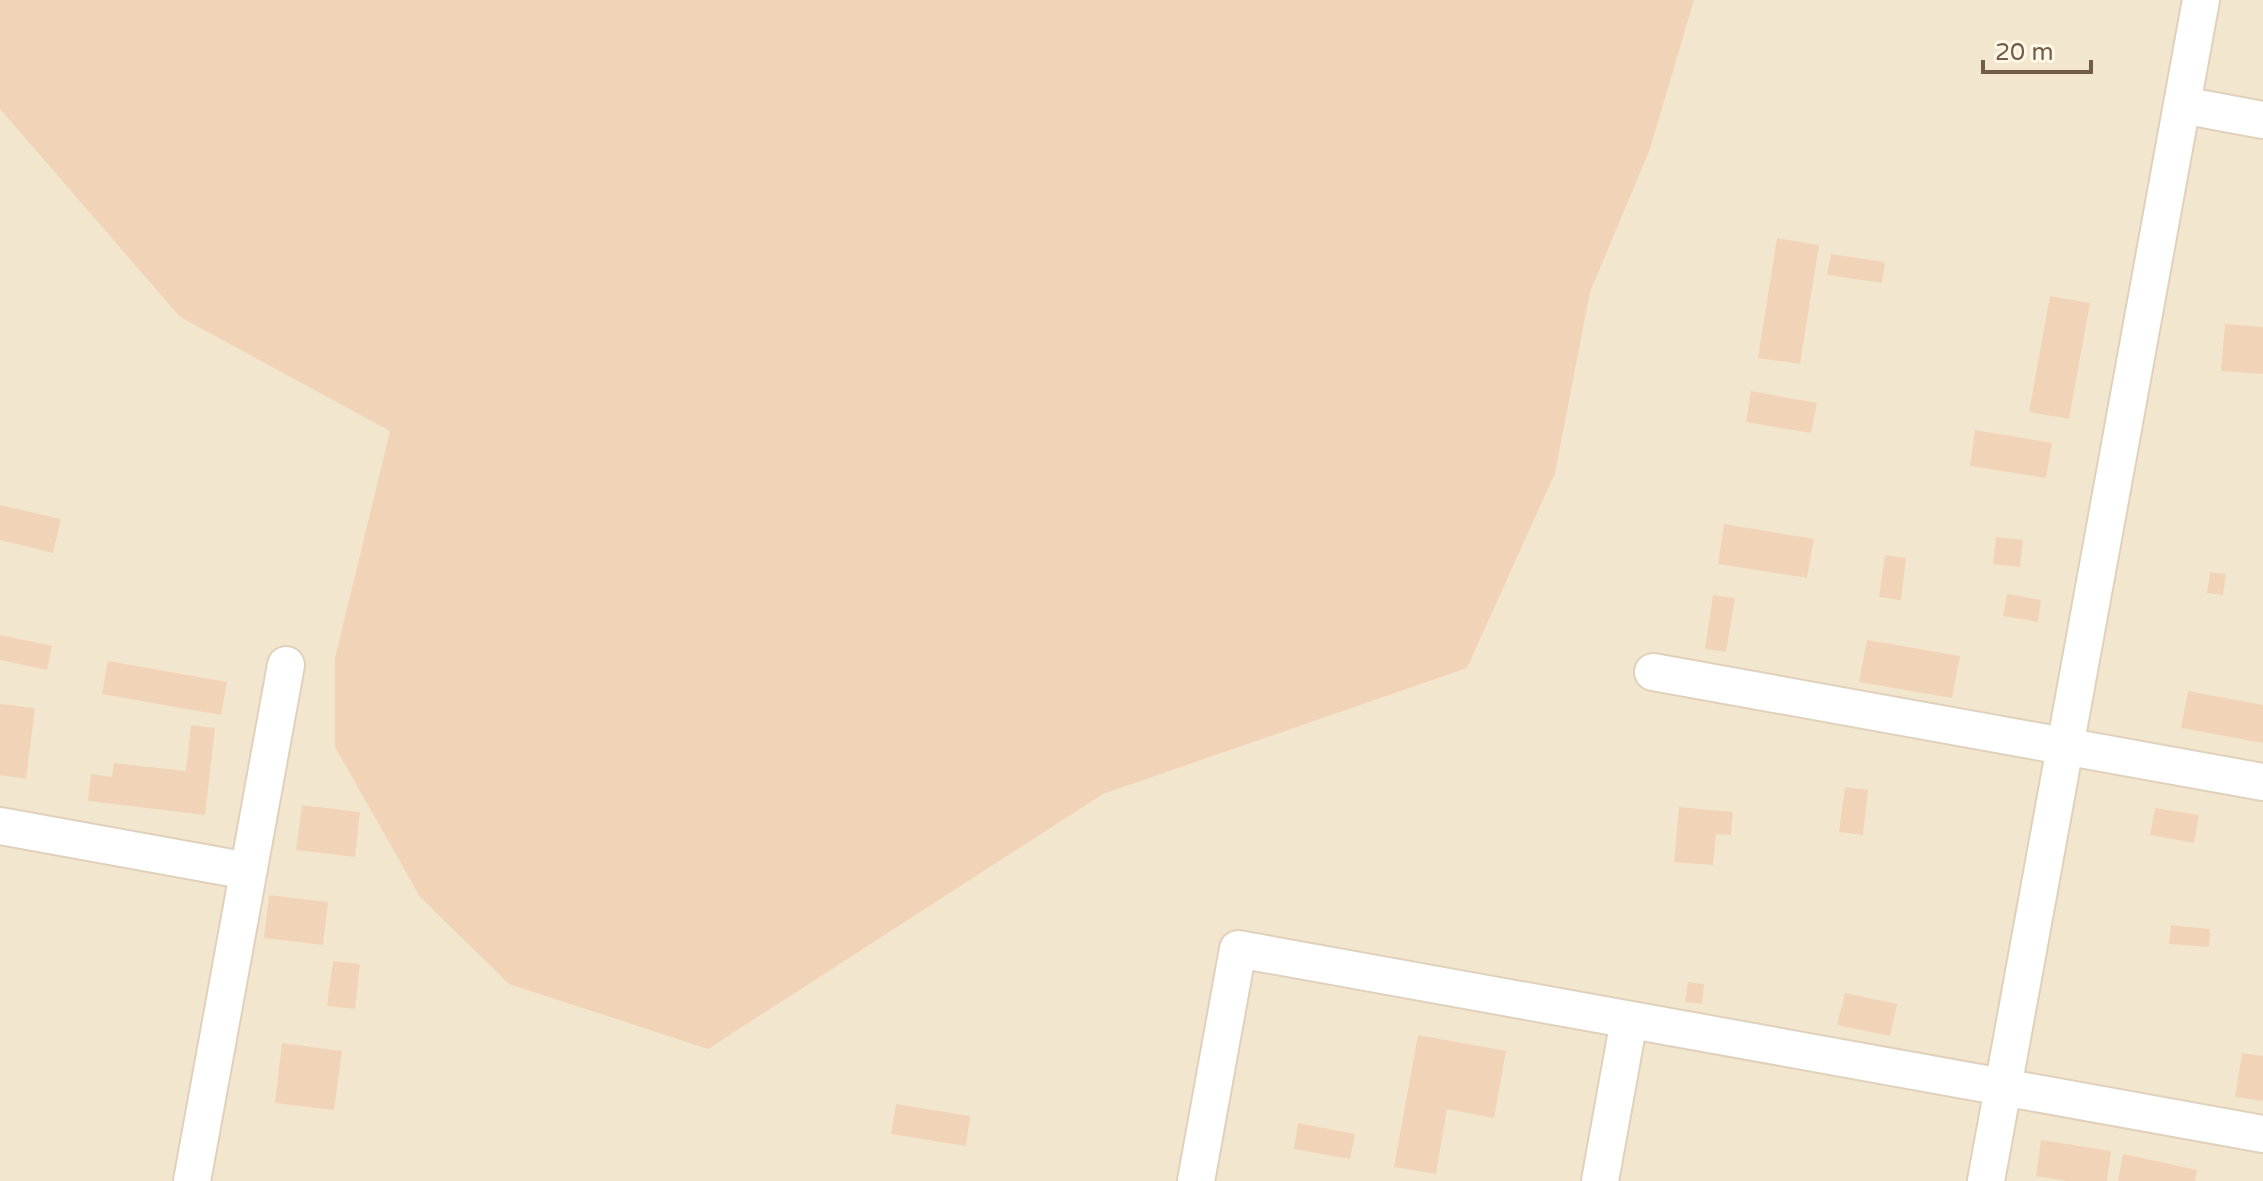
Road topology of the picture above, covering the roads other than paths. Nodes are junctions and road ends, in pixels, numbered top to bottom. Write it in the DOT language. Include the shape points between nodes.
graph roads {
  1 [pos="2201,0"];
  2 [pos="2182,105"];
  3 [pos="2263,120"];
  4 [pos="286,665"];
  5 [pos="1653,672"];
  6 [pos="2065,746"];
  7 [pos="2263,782"];
  8 [pos="0,826"];
  9 [pos="248,871"];
  10 [pos="1629,1020"];
  11 [pos="2003,1087"];
  12 [pos="2263,1134"];
  13 [pos="192,1181"];
  14 [pos="1196,1181"];
  15 [pos="1600,1181"];
  16 [pos="1986,1181"];
  1 -- 2 [label="street"];
  2 -- 3 [label="street"];
  2 -- 6 [label="street"];
  4 -- 9 [label="street"];
  5 -- 6 [label="street"];
  6 -- 7 [label="street"];
  6 -- 11 [label="street"];
  8 -- 9 [label="street"];
  9 -- 13 [label="street"];
  10 -- 11 [label="street"];
  10 -- 14 [label="street" via="1238,949"];
  10 -- 15 [label="street"];
  11 -- 12 [label="street"];
  11 -- 16 [label="street"];
}
